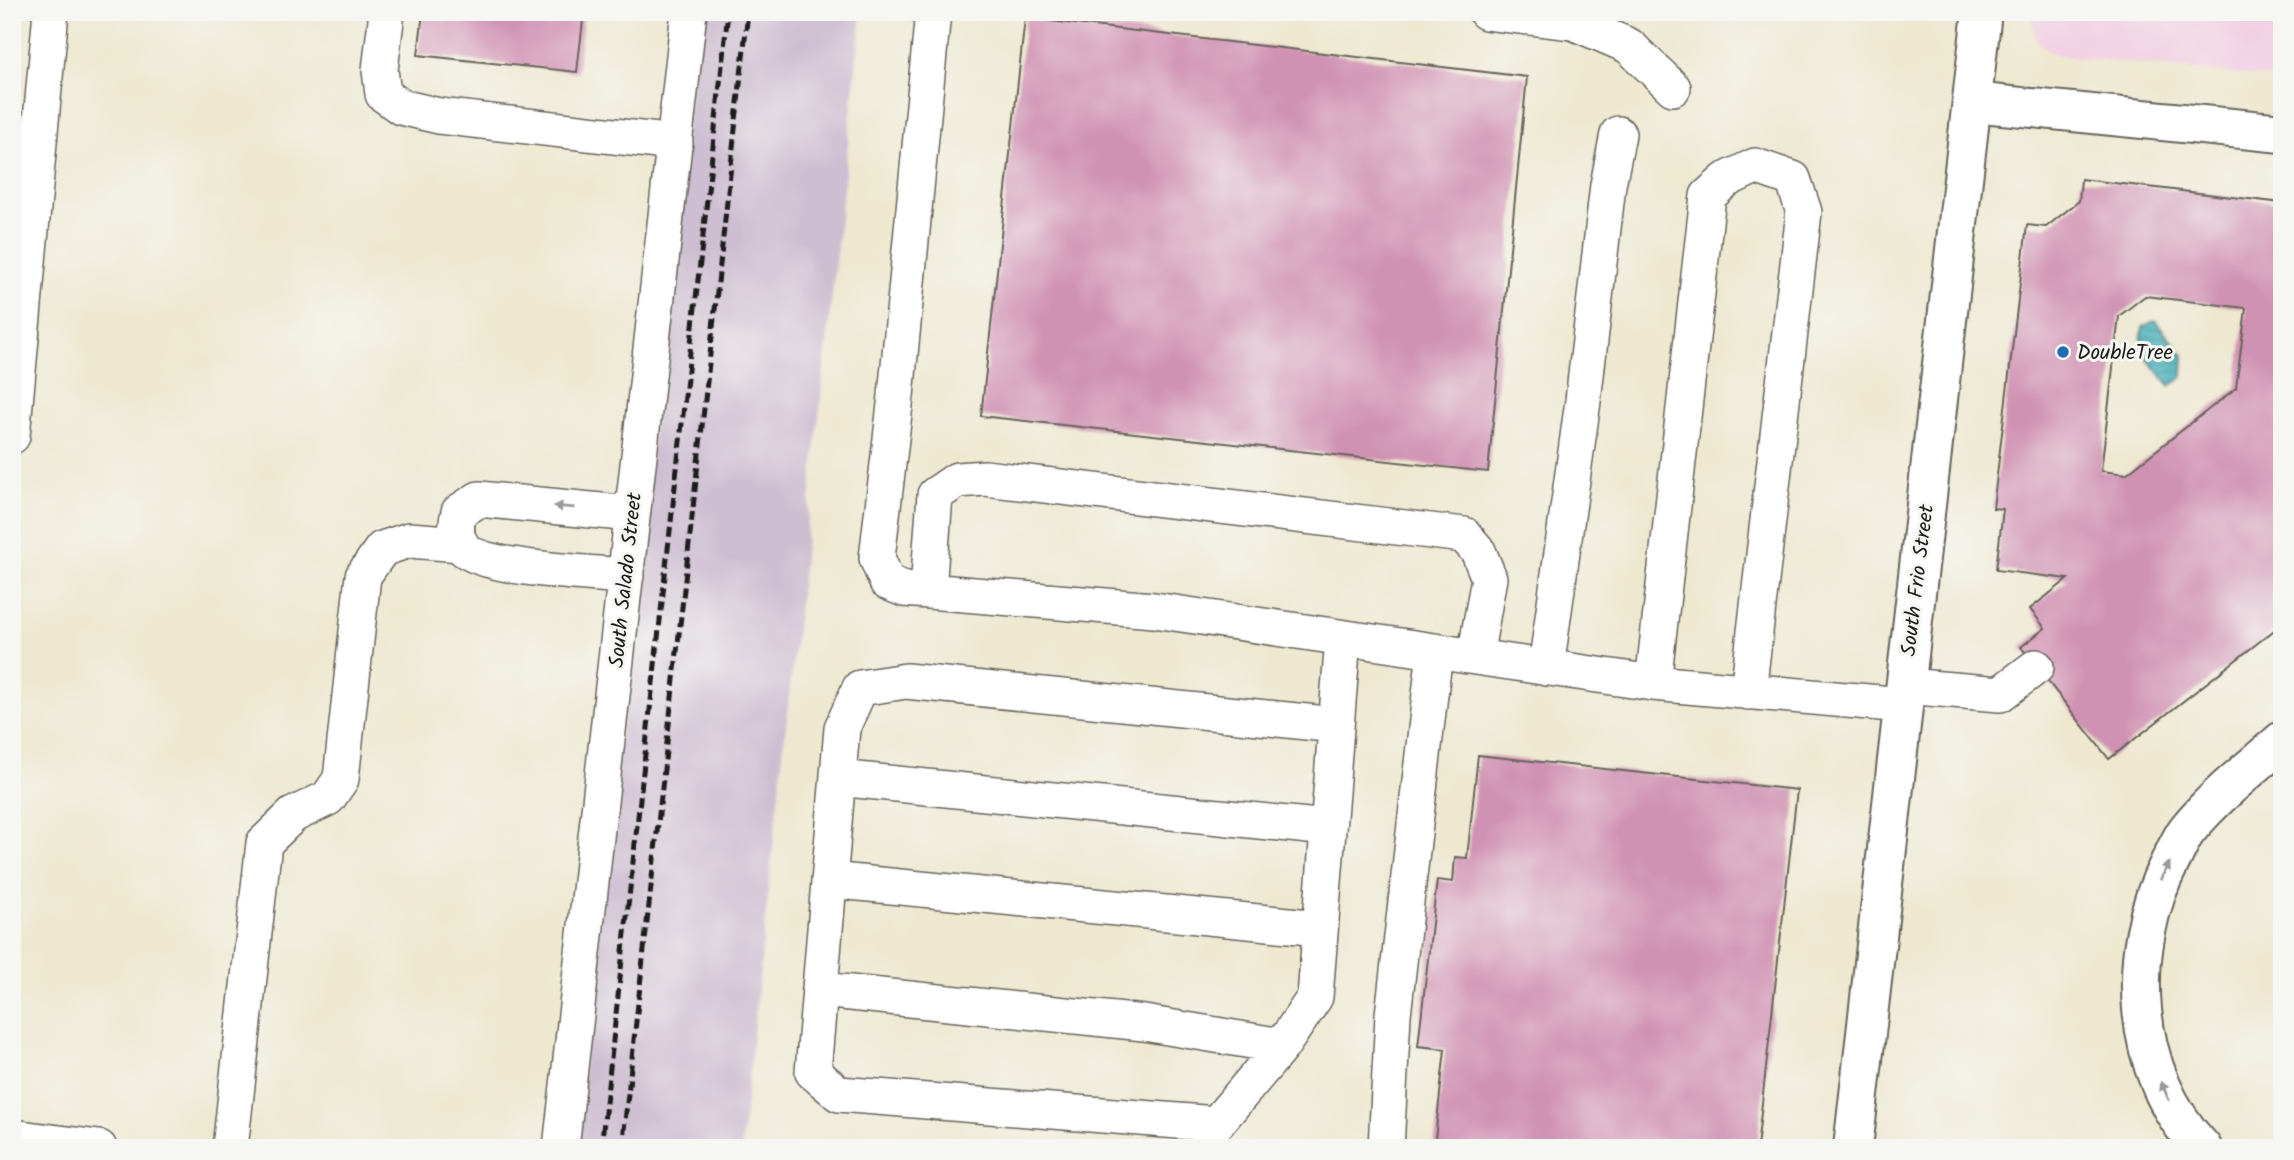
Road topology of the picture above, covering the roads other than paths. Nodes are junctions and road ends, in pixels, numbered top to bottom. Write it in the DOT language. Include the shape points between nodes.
graph roads {
  1 [pos="51,12"];
  2 [pos="387,12"];
  3 [pos="689,12"];
  4 [pos="933,12"];
  5 [pos="1486,12"];
  6 [pos="1982,12"];
  7 [pos="1674,88"];
  8 [pos="1972,102"];
  9 [pos="2282,133"];
  10 [pos="1618,134"];
  11 [pos="675,143"];
  12 [pos="12,436"];
  13 [pos="632,514"];
  14 [pos="461,544"];
  15 [pos="626,576"];
  16 [pos="928,591"];
  17 [pos="1343,638"];
  18 [pos="1435,651"];
  19 [pos="1475,657"];
  20 [pos="2036,667"];
  21 [pos="1546,668"];
  22 [pos="1653,683"];
  23 [pos="1748,691"];
  24 [pos="1904,696"];
  25 [pos="1336,725"];
  26 [pos="2282,741"];
  27 [pos="838,778"];
  28 [pos="1328,828"];
  29 [pos="830,880"];
  30 [pos="1320,928"];
  31 [pos="821,990"];
  32 [pos="1282,1046"];
  33 [pos="12,1138"];
  34 [pos="99,1148"];
  35 [pos="229,1148"];
  36 [pos="561,1148"];
  37 [pos="1386,1148"];
  38 [pos="1853,1148"];
  39 [pos="2202,1148"];
  1 -- 12 [label="street"];
  2 -- 11 [label="street" via="380,70 383,94 401,107 439,116"];
  3 -- 11 [label="street, South Salado Street"];
  4 -- 16 [label="street" via="877,558 887,582"];
  5 -- 7 [label="street" via="1573,22 1629,46"];
  6 -- 8 [label="main road, South Frio Street"];
  8 -- 9 [label="main road"];
  8 -- 24 [label="main road, South Frio Street"];
  10 -- 21 [label="street"];
  11 -- 13 [label="street, South Salado Street"];
  13 -- 14 [label="street, one-way" via="479,499 459,512 457,538"];
  13 -- 15 [label="street, South Salado Street"];
  14 -- 15 [label="street" via="485,561"];
  14 -- 35 [label="street" via="409,540 382,549 363,576 341,779 328,798 293,815 264,843"];
  15 -- 36 [label="street, South Salado Street"];
  16 -- 17 [label="street" via="1154,610"];
  16 -- 19 [label="street" via="935,495 957,480 985,478 1423,530 1464,535 1478,551 1489,578"];
  17 -- 18 [label="street"];
  17 -- 25 [label="street"];
  18 -- 19 [label="street"];
  18 -- 37 [label="street" via="1394,1015"];
  19 -- 21 [label="street"];
  20 -- 24 [label="street" via="2000,694"];
  21 -- 22 [label="street"];
  22 -- 23 [label="street"];
  22 -- 23 [label="street" via="1708,196 1726,180 1755,166 1793,179 1804,212"];
  23 -- 24 [label="street"];
  24 -- 38 [label="main road, South Frio Street"];
  25 -- 27 [label="street" via="906,681 860,688 842,727"];
  25 -- 28 [label="street"];
  39 -- 26 [label="main road, one-way" via="2167,1097 2143,1028 2143,934 2159,883 2187,831 2230,785"];
  27 -- 28 [label="street"];
  27 -- 29 [label="street"];
  28 -- 30 [label="street"];
  29 -- 30 [label="street"];
  29 -- 31 [label="street"];
  30 -- 32 [label="street" via="1315,997"];
  31 -- 32 [label="street" via="1143,1023"];
  31 -- 32 [label="street" via="813,1072 839,1094 1216,1124"];
  33 -- 34 [label="street"];
}
